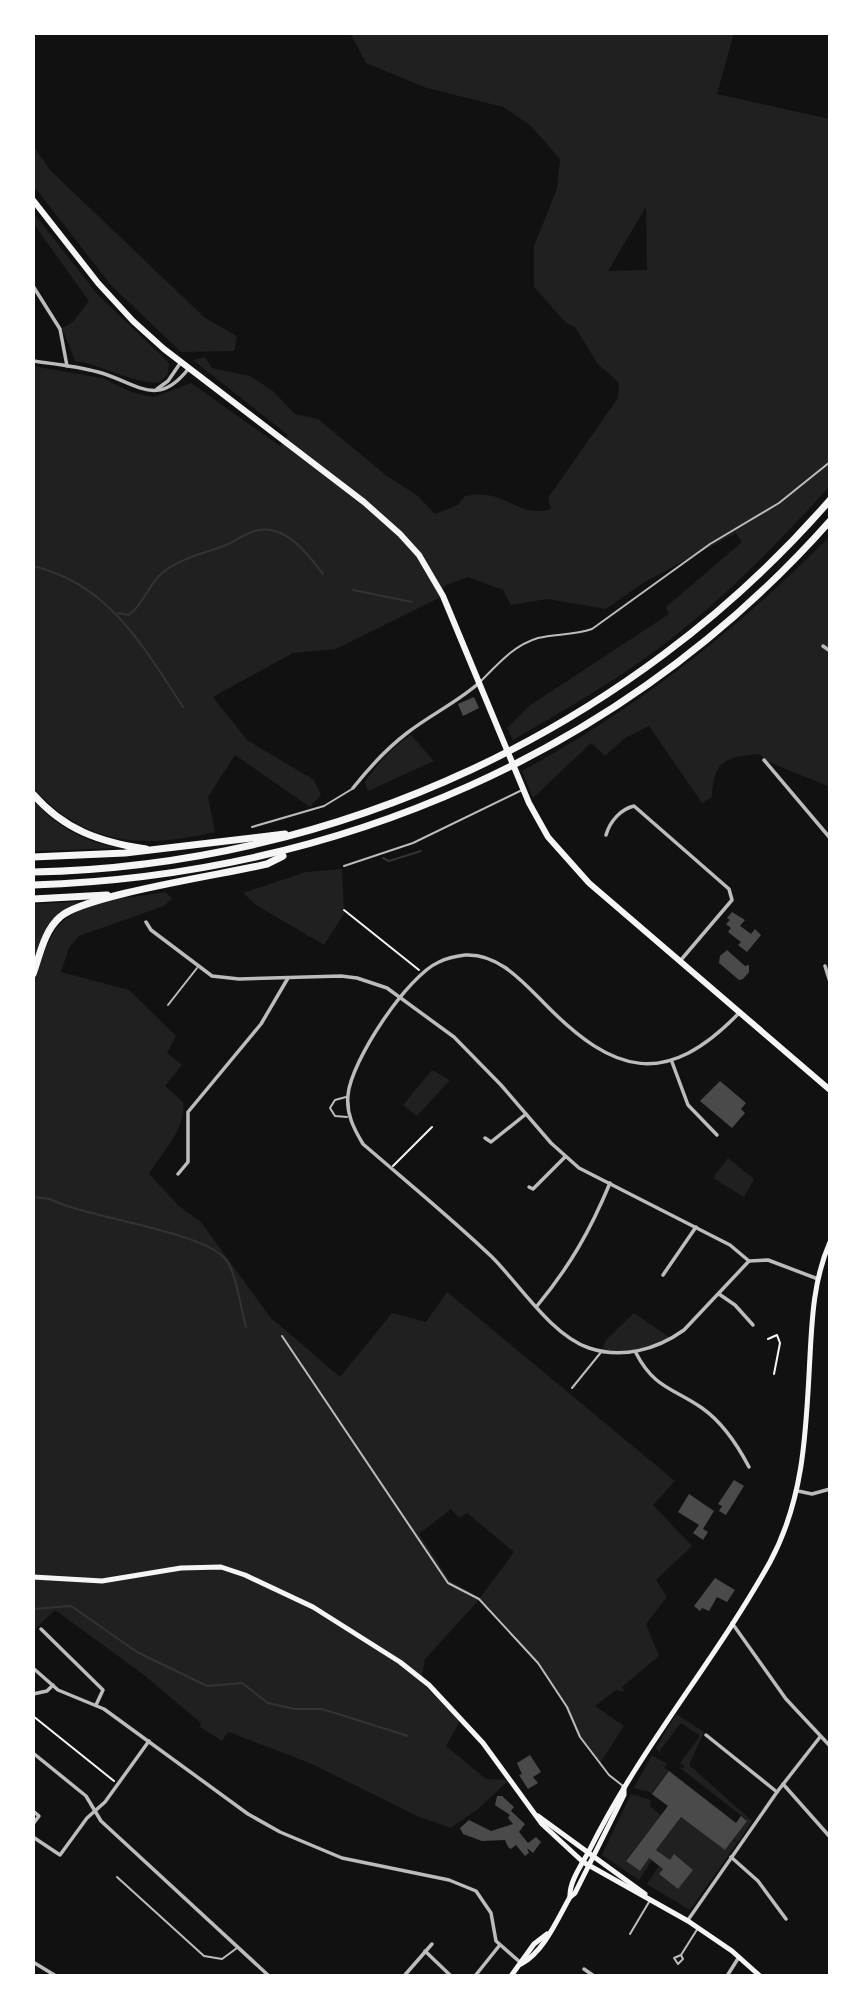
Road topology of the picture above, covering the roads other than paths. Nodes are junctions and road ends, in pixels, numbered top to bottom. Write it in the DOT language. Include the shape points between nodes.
graph roads {
  1 [pos="33,200"];
  2 [pos="33,286"];
  3 [pos="33,361"];
  4 [pos="181,362"];
  5 [pos="67,366"];
  6 [pos="189,368"];
  7 [pos="156,390"];
  8 [pos="830,462"];
  9 [pos="830,500"];
  10 [pos="830,521"];
  11 [pos="823,646"];
  12 [pos="830,651"];
  13 [pos="479,683"];
  14 [pos="764,760"];
  15 [pos="353,788"];
  16 [pos="523,790"];
  17 [pos="33,794"];
  18 [pos="252,827"];
  19 [pos="299,833"];
  20 [pos="606,835"];
  21 [pos="830,838"];
  22 [pos="300,847"];
  23 [pos="157,850"];
  24 [pos="33,857"];
  25 [pos="344,866"];
  26 [pos="33,872"];
  27 [pos="33,885"];
  28 [pos="136,892"];
  29 [pos="33,900"];
  30 [pos="146,922"];
  31 [pos="680,961"];
  32 [pos="825,966"];
  33 [pos="198,967"];
  34 [pos="33,974"];
  35 [pos="288,978"];
  36 [pos="830,982"];
  37 [pos="402,996"];
  38 [pos="168,1005"];
  39 [pos="741,1011"];
  40 [pos="672,1062"];
  41 [pos="830,1090"];
  42 [pos="347,1097"];
  43 [pos="526,1114"];
  44 [pos="349,1116"];
  45 [pos="716,1135"];
  46 [pos="485,1138"];
  47 [pos="565,1157"];
  48 [pos="178,1174"];
  49 [pos="610,1183"];
  50 [pos="533,1189"];
  51 [pos="696,1227"];
  52 [pos="830,1242"];
  53 [pos="749,1261"];
  54 [pos="663,1275"];
  55 [pos="818,1279"];
  56 [pos="719,1294"];
  57 [pos="537,1306"];
  58 [pos="753,1325"];
  59 [pos="282,1336"];
  60 [pos="602,1350"];
  61 [pos="636,1353"];
  62 [pos="572,1388"];
  63 [pos="749,1468"];
  64 [pos="830,1489"];
  65 [pos="798,1492"];
  66 [pos="33,1577"];
  67 [pos="732,1623"];
  68 [pos="41,1629"];
  69 [pos="33,1668"];
  70 [pos="53,1685"];
  71 [pos="33,1694"];
  72 [pos="96,1705"];
  73 [pos="706,1735"];
  74 [pos="820,1737"];
  75 [pos="149,1741"];
  76 [pos="830,1746"];
  77 [pos="33,1753"];
  78 [pos="783,1784"];
  79 [pos="624,1787"];
  80 [pos="777,1792"];
  81 [pos="33,1811"];
  82 [pos="94,1812"];
  83 [pos="538,1816"];
  84 [pos="33,1824"];
  85 [pos="33,1837"];
  86 [pos="830,1837"];
  87 [pos="590,1857"];
  88 [pos="731,1857"];
  89 [pos="583,1861"];
  90 [pos="589,1866"];
  91 [pos="117,1877"];
  92 [pos="649,1896"];
  93 [pos="570,1897"];
  94 [pos="786,1919"];
  95 [pos="688,1921"];
  96 [pos="699,1928"];
  97 [pos="630,1934"];
  98 [pos="432,1944"];
  99 [pos="499,1945"];
  100 [pos="238,1947"];
  101 [pos="425,1951"];
  102 [pos="681,1955"];
  103 [pos="739,1957"];
  104 [pos="33,1962"];
  105 [pos="522,1964"];
  106 [pos="584,1969"];
  107 [pos="56,1976"];
  108 [pos="269,1976"];
  109 [pos="404,1976"];
  110 [pos="452,1976"];
  111 [pos="475,1976"];
  112 [pos="511,1976"];
  113 [pos="594,1976"];
  114 [pos="727,1976"];
  115 [pos="760,1976"];
  1 -- 4 [label="main road" via="120,308"];
  2 -- 5 [label="street" via="60,329"];
  3 -- 5 [label="street"];
  4 -- 6 [label="main road"];
  4 -- 7 [label="street"];
  5 -- 7 [label="street"];
  6 -- 7 [label="street" via="171,387"];
  6 -- 13 [label="main road" via="400,534 419,555 443,596"];
  8 -- 13 [label="lane" via="779,503 710,544 592,629 520,645"];
  9 -- 19 [label="highway" via="769,565 685,638 598,701 494,760 391,804"];
  10 -- 22 [label="highway" via="779,574 694,649 604,713 499,772 383,821"];
  11 -- 12 [label="street"];
  13 -- 15 [label="street" via="407,732 373,762"];
  13 -- 16 [label="main road"];
  14 -- 21 [label="street"];
  15 -- 18 [label="lane" via="324,806"];
  16 -- 25 [label="lane" via="413,843"];
  16 -- 31 [label="main road" via="565,859"];
  17 -- 23 [label="highway" via="59,819 88,836"];
  19 -- 23 [label="highway"];
  19 -- 26 [label="highway" via="157,863"];
  20 -- 31 [label="street" via="626,807 635,806 729,889 732,900"];
  22 -- 27 [label="highway" via="163,876"];
  22 -- 28 [label="highway" via="267,864"];
  23 -- 24 [label="highway"];
  28 -- 29 [label="highway"];
  28 -- 34 [label="highway" via="81,905 60,916 47,935"];
  30 -- 33 [label="street"];
  31 -- 39 [label="main road"];
  32 -- 36 [label="street"];
  33 -- 35 [label="street" via="212,976"];
  33 -- 38 [label="lane"];
  35 -- 37 [label="street" via="358,978"];
  35 -- 48 [label="street" via="261,1024 188,1112 188,1162"];
  37 -- 40 [label="street" via="439,962 466,955 499,962 600,1051 650,1065"];
  37 -- 42 [label="street" via="351,1076"];
  37 -- 43 [label="street" via="454,1037"];
  39 -- 40 [label="street" via="708,1044"];
  39 -- 41 [label="main road"];
  40 -- 45 [label="street" via="688,1105"];
  42 -- 44 [label="street"];
  42 -- 44 [label="lane" via="335,1100 330,1108 335,1116"];
  43 -- 46 [label="street" via="493,1144"];
  43 -- 47 [label="street"];
  44 -- 57 [label="street" via="363,1144 493,1259"];
  47 -- 49 [label="street"];
  47 -- 50 [label="street"];
  49 -- 51 [label="street"];
  49 -- 57 [label="street" via="569,1267"];
  51 -- 53 [label="street"];
  51 -- 54 [label="street"];
  52 -- 55 [label="main road"];
  53 -- 55 [label="street" via="768,1259"];
  53 -- 56 [label="street"];
  55 -- 65 [label="main road"];
  56 -- 58 [label="street"];
  56 -- 61 [label="street" via="673,1339"];
  57 -- 60 [label="street" via="566,1336"];
  59 -- 79 [label="lane" via="448,1583 479,1599 538,1663 567,1707 580,1737"];
  60 -- 61 [label="street"];
  60 -- 62 [label="lane"];
  61 -- 63 [label="street" via="653,1380 705,1410 732,1438"];
  64 -- 65 [label="street"];
  65 -- 67 [label="main road" via="785,1533"];
  66 -- 83 [label="main road" via="102,1581 181,1568 221,1567 281,1591 418,1675 483,1743"];
  67 -- 74 [label="street" via="770,1678"];
  67 -- 79 [label="main road"];
  68 -- 72 [label="street" via="103,1690"];
  69 -- 70 [label="street"];
  70 -- 71 [label="street"];
  70 -- 72 [label="street"];
  72 -- 75 [label="street"];
  73 -- 80 [label="street"];
  74 -- 76 [label="street"];
  74 -- 78 [label="street"];
  75 -- 82 [label="street"];
  75 -- 99 [label="street" via="248,1814 303,1844 364,1864 449,1880 475,1891 488,1906"];
  77 -- 82 [label="street" via="86,1796"];
  78 -- 80 [label="street"];
  78 -- 86 [label="street"];
  79 -- 87 [label="main road"];
  80 -- 88 [label="street"];
  81 -- 84 [label="street" via="39,1816"];
  82 -- 85 [label="street" via="60,1855"];
  82 -- 100 [label="street"];
  83 -- 87 [label="main road"];
  83 -- 89 [label="main road"];
  87 -- 89 [label="main road"];
  87 -- 90 [label="main road"];
  87 -- 92 [label="main road"];
  88 -- 94 [label="street" via="758,1881"];
  88 -- 95 [label="street"];
  89 -- 90 [label="main road"];
  89 -- 93 [label="main road"];
  90 -- 92 [label="main road"];
  90 -- 93 [label="main road"];
  91 -- 100 [label="lane" via="204,1956 222,1958"];
  92 -- 95 [label="main road"];
  92 -- 97 [label="lane"];
  93 -- 105 [label="main road"];
  95 -- 96 [label="main road"];
  96 -- 102 [label="lane"];
  96 -- 103 [label="main road"];
  98 -- 101 [label="street"];
  99 -- 105 [label="street"];
  99 -- 111 [label="street"];
  100 -- 108 [label="street"];
  101 -- 109 [label="street"];
  101 -- 110 [label="street"];
  103 -- 114 [label="street"];
  103 -- 115 [label="main road"];
  104 -- 107 [label="street"];
  105 -- 112 [label="main road"];
  106 -- 113 [label="street"];
}
